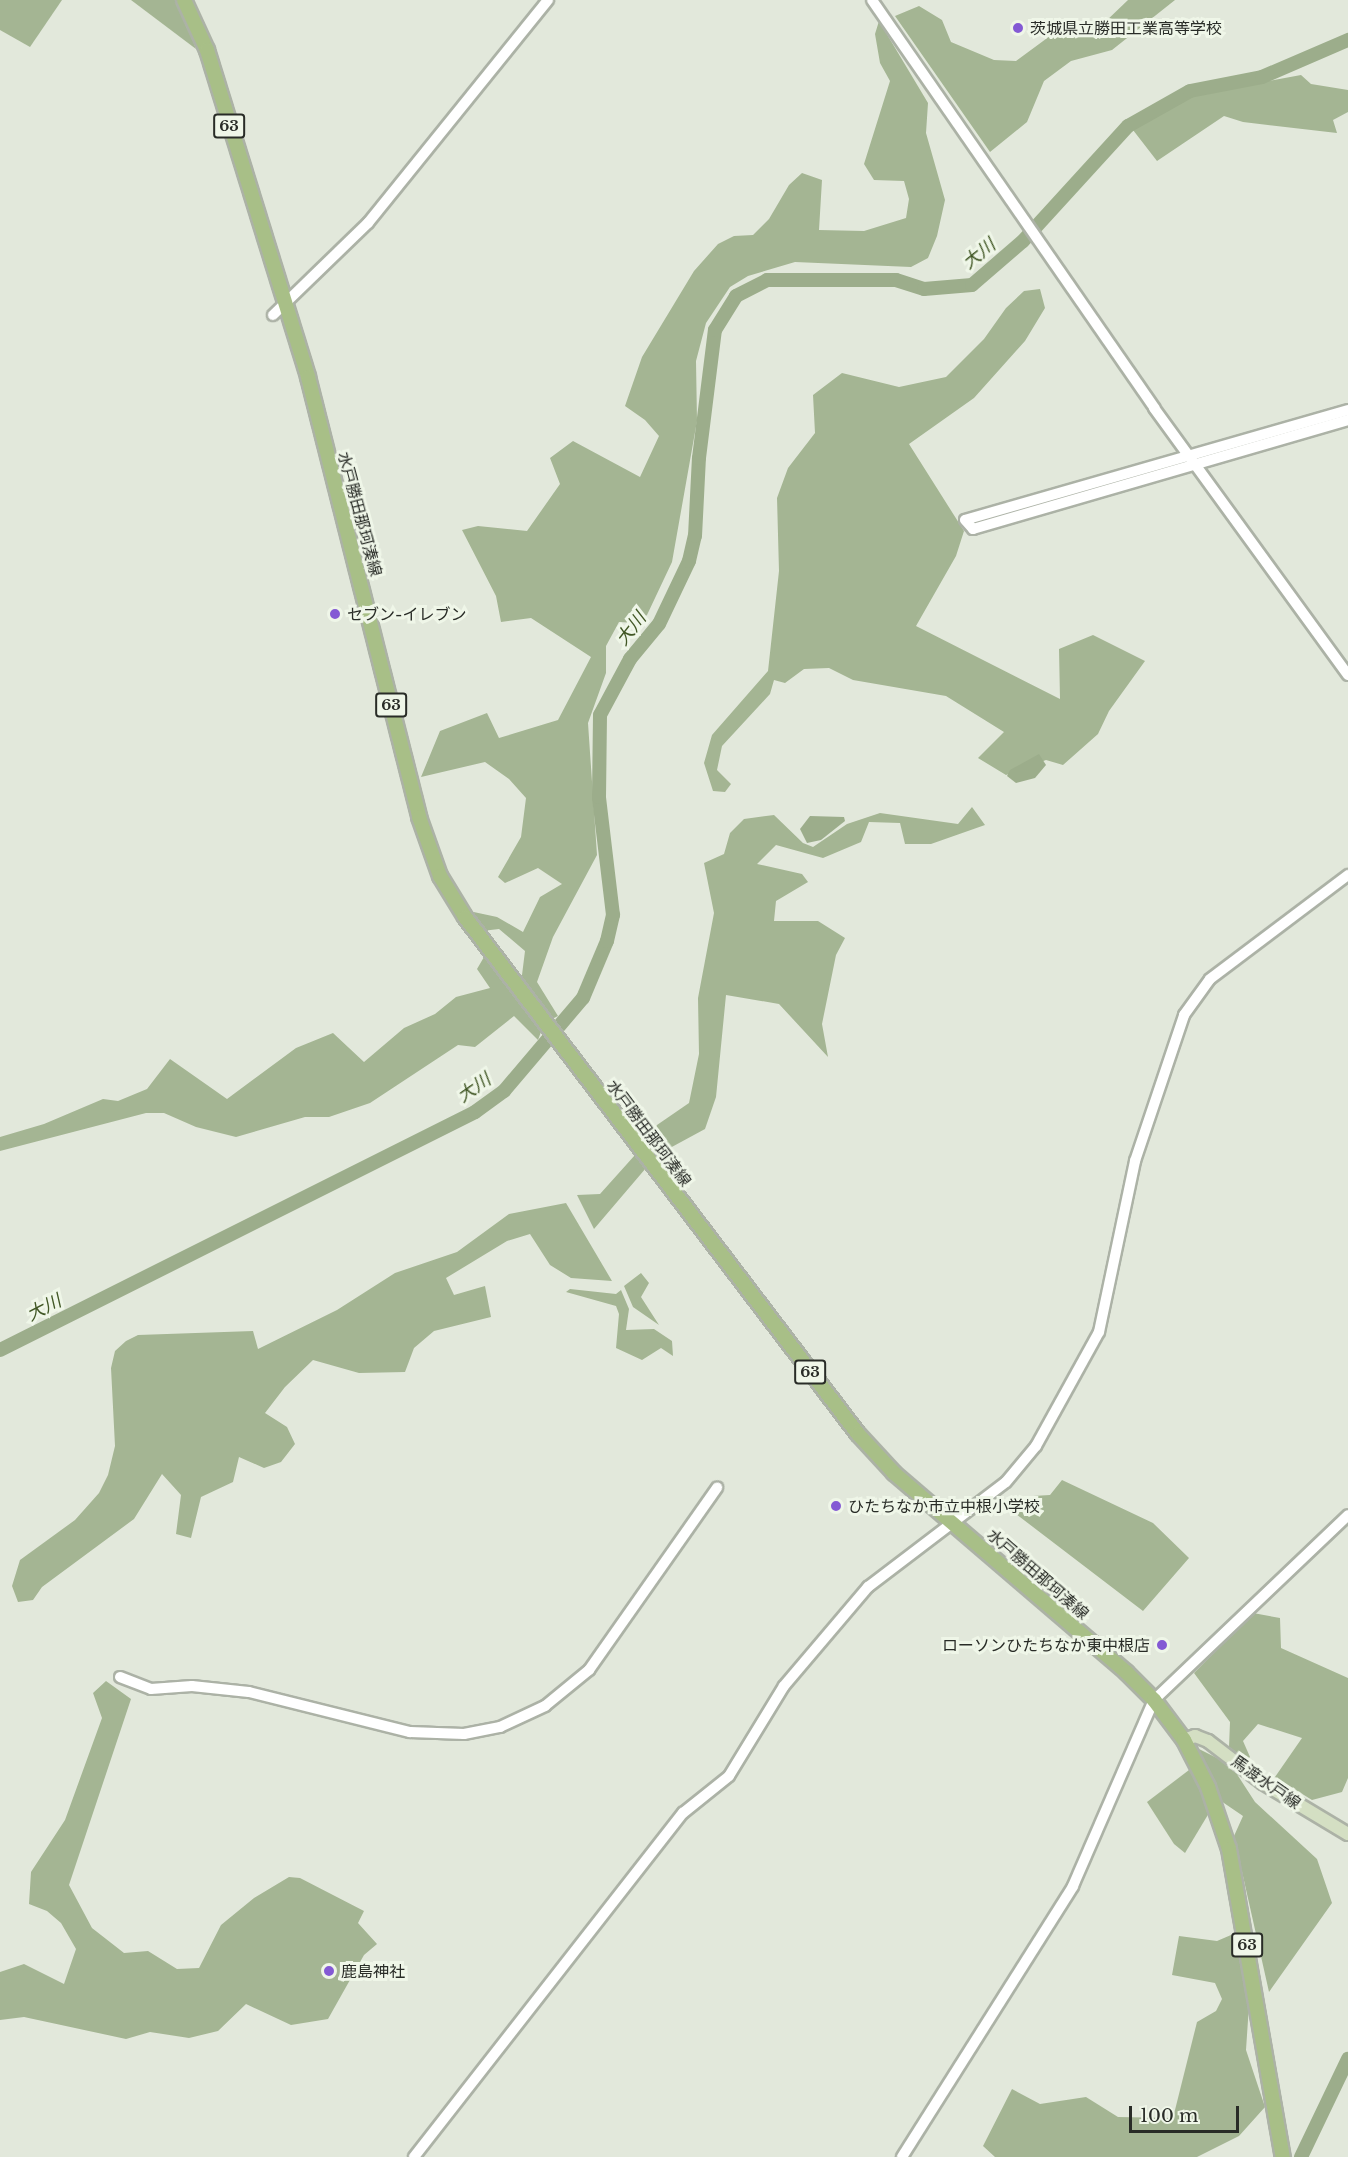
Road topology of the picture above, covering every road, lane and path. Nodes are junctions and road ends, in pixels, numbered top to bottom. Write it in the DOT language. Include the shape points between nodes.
graph roads {
  1 [pos="184,0"];
  2 [pos="548,0"];
  3 [pos="872,0"];
  4 [pos="285,304"];
  5 [pos="273,315"];
  6 [pos="1348,410"];
  7 [pos="1348,420"];
  8 [pos="1188,454"];
  9 [pos="1196,465"];
  10 [pos="1348,675"];
  11 [pos="1348,875"];
  12 [pos="717,1488"];
  13 [pos="1348,1515"];
  14 [pos="952,1521"];
  15 [pos="120,1677"];
  16 [pos="1154,1700"];
  17 [pos="1184,1740"];
  18 [pos="1348,1834"];
  19 [pos="414,2157"];
  20 [pos="902,2157"];
  21 [pos="1283,2157"];
  1 -- 4 [label="main road, 水戸勝田那珂湊線 / 63" via="207,50"];
  2 -- 4 [label="street" via="368,223"];
  3 -- 8 [label="street"];
  4 -- 5 [label="street"];
  4 -- 14 [label="main road, 水戸勝田那珂湊線 / 63" via="430,852 465,917 858,1434 894,1473"];
  6 -- 8 [label="street"];
  7 -- 9 [label="street"];
  8 -- 9 [label="street"];
  8 -- 9 [label="street" via="965,520 973,529"];
  9 -- 10 [label="street"];
  11 -- 14 [label="street" via="1210,979 1184,1015 1135,1161 1113,1276 1092,1347 1027,1457 1006,1482"];
  12 -- 15 [label="street" via="589,1670 545,1706 500,1727 464,1734 410,1732 249,1692 192,1686 151,1689"];
  13 -- 16 [label="street"];
  14 -- 16 [label="main road, 水戸勝田那珂湊線 / 63"];
  14 -- 19 [label="street" via="868,1587 784,1686 729,1776 683,1813"];
  16 -- 17 [label="main road, 水戸勝田那珂湊線 / 63"];
  16 -- 20 [label="street" via="1072,1886"];
  17 -- 18 [label="main road, 馬渡水戸線" via="1195,1736 1208,1741 1263,1783"];
  17 -- 21 [label="main road, 水戸勝田那珂湊線 / 63" via="1208,1787 1229,1849"];
}
